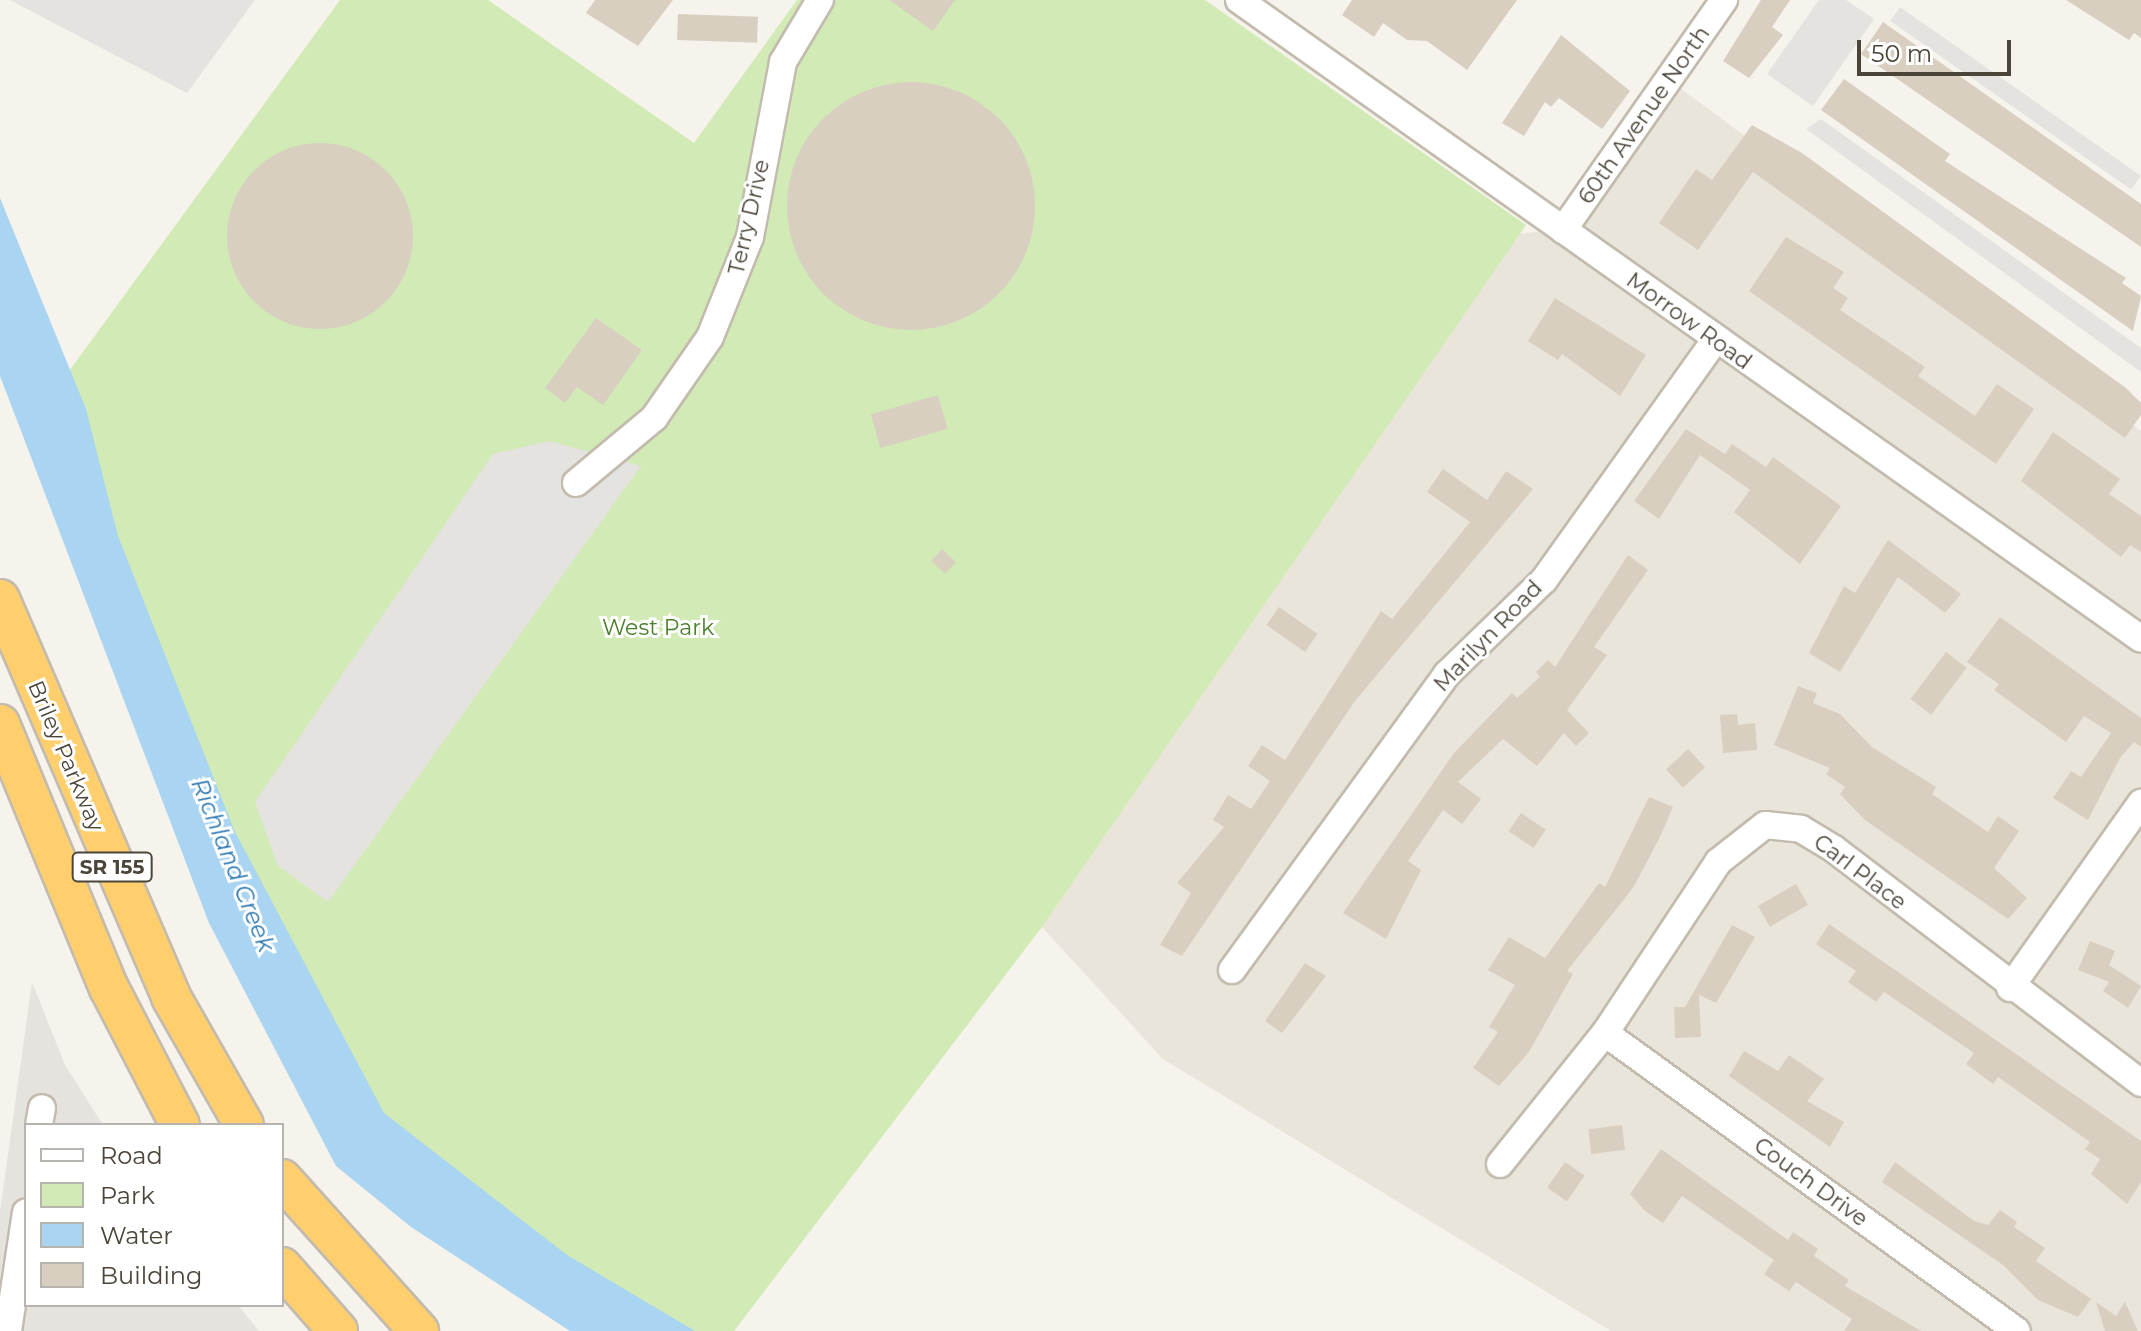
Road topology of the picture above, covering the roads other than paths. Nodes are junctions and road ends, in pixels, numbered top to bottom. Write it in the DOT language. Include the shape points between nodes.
graph roads {
  1 [pos="820,0"];
  2 [pos="1239,0"];
  3 [pos="1724,0"];
  4 [pos="1563,230"];
  5 [pos="1715,340"];
  6 [pos="576,483"];
  7 [pos="0,599"];
  8 [pos="2141,639"];
  9 [pos="0,724"];
  10 [pos="2141,803"];
  11 [pos="1232,970"];
  12 [pos="2010,988"];
  13 [pos="1605,1033"];
  14 [pos="2141,1083"];
  15 [pos="179,1123"];
  16 [pos="243,1123"];
  17 [pos="1500,1164"];
  18 [pos="284,1181"];
  19 [pos="24,1225"];
  20 [pos="284,1269"];
  21 [pos="8,1331"];
  22 [pos="338,1331"];
  23 [pos="419,1331"];
  24 [pos="2017,1331"];
  1 -- 6 [label="street, Terry Drive" via="783,62 750,237 710,337 654,418"];
  2 -- 4 [label="street, Morrow Road"];
  3 -- 4 [label="street, 60th Avenue North"];
  4 -- 5 [label="street, Morrow Road"];
  5 -- 8 [label="street, Morrow Road"];
  5 -- 11 [label="street, Marilyn Road" via="1544,580 1447,674"];
  7 -- 16 [label="highway, Briley Parkway / SR 155" via="171,997"];
  9 -- 15 [label="highway, SR 155" via="109,988"];
  10 -- 12 [label="street"];
  12 -- 13 [label="street, Carl Place" via="1834,849 1801,829 1765,825 1718,862"];
  12 -- 14 [label="street, Carl Place"];
  13 -- 17 [label="street, Carl Place"];
  13 -- 24 [label="street, Couch Drive"];
  18 -- 23 [label="highway"];
  19 -- 21 [label="street"];
  20 -- 22 [label="highway"];
}
